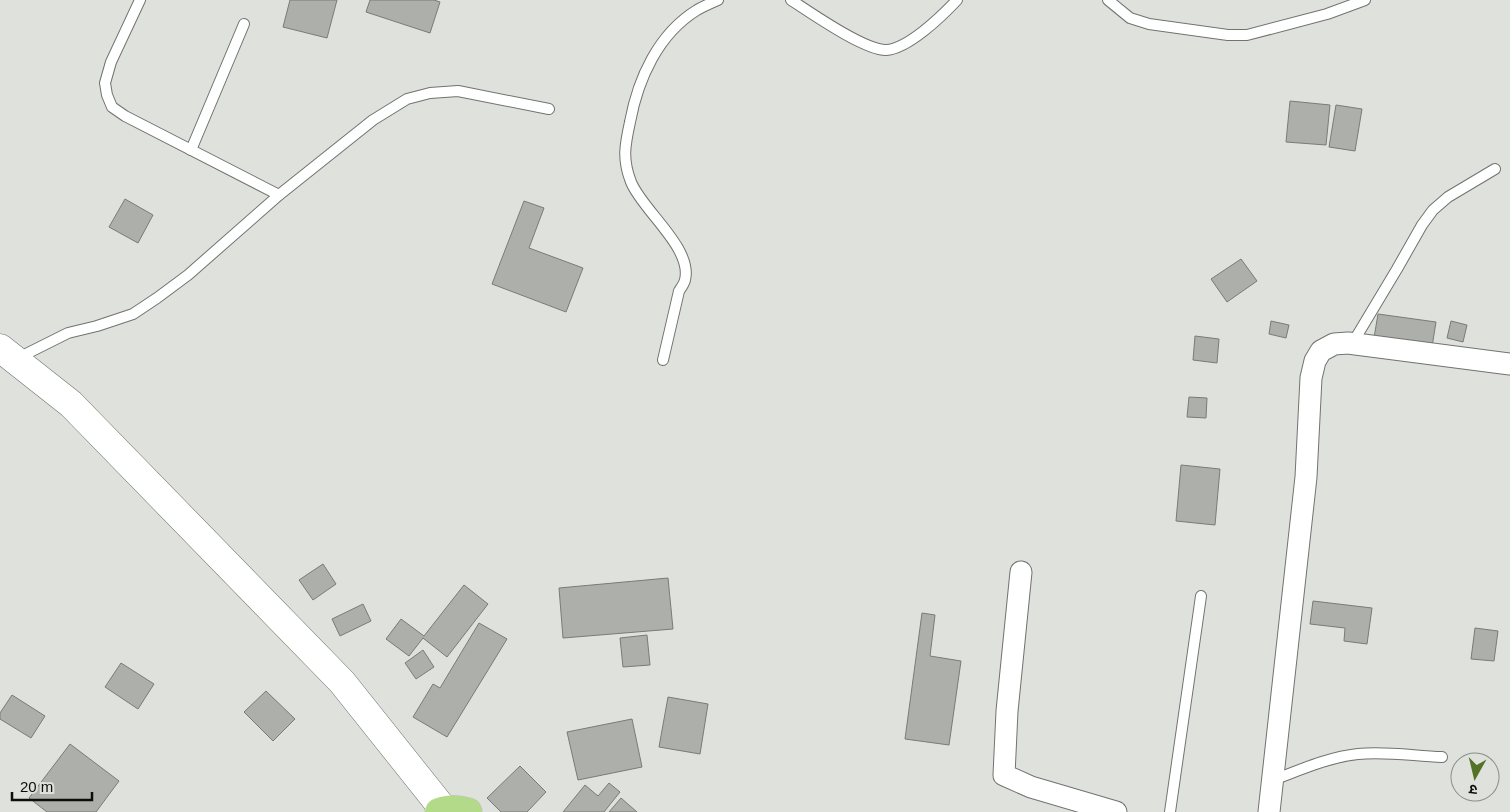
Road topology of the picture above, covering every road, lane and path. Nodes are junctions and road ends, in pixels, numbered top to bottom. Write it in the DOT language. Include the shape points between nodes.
graph roads {
  1 [pos="140,0"];
  2 [pos="718,0"];
  3 [pos="791,0"];
  4 [pos="957,0"];
  5 [pos="1108,0"];
  6 [pos="1366,0"];
  7 [pos="244,24"];
  8 [pos="549,109"];
  9 [pos="191,150"];
  10 [pos="1495,169"];
  11 [pos="279,195"];
  12 [pos="1352,344"];
  13 [pos="7,354"];
  14 [pos="663,360"];
  15 [pos="1510,364"];
  16 [pos="1021,572"];
  17 [pos="1201,596"];
  18 [pos="1442,758"];
  19 [pos="1273,780"];
  20 [pos="450,811"];
  21 [pos="1116,812"];
  22 [pos="1170,812"];
  23 [pos="1269,812"];
  1 -- 9 [label="lane" via="111,62 105,83 107,96 112,107 125,116"];
  2 -- 14 [label="lane" via="696,11 675,28 655,52 642,78 624,148 632,184 675,242 685,268 685,281 679,291"];
  3 -- 4 [label="lane" via="844,33 884,50 911,40"];
  5 -- 6 [label="lane" via="1130,18 1149,24 1228,35 1248,34 1327,14"];
  7 -- 9 [label="lane"];
  8 -- 11 [label="lane" via="458,91 430,92 407,99 373,120"];
  9 -- 11 [label="lane"];
  10 -- 12 [label="lane" via="1448,197 1433,210"];
  11 -- 13 [label="lane" via="188,275 132,314"];
  12 -- 15 [label="street"];
  12 -- 19 [label="street" via="1334,344 1321,351 1315,361 1306,477"];
  13 -- 20 [label="main road" via="72,404 342,682"];
  16 -- 21 [label="street" via="1004,775 1031,788"];
  17 -- 22 [label="lane"];
  18 -- 19 [label="lane" via="1356,754"];
  19 -- 23 [label="street"];
}
